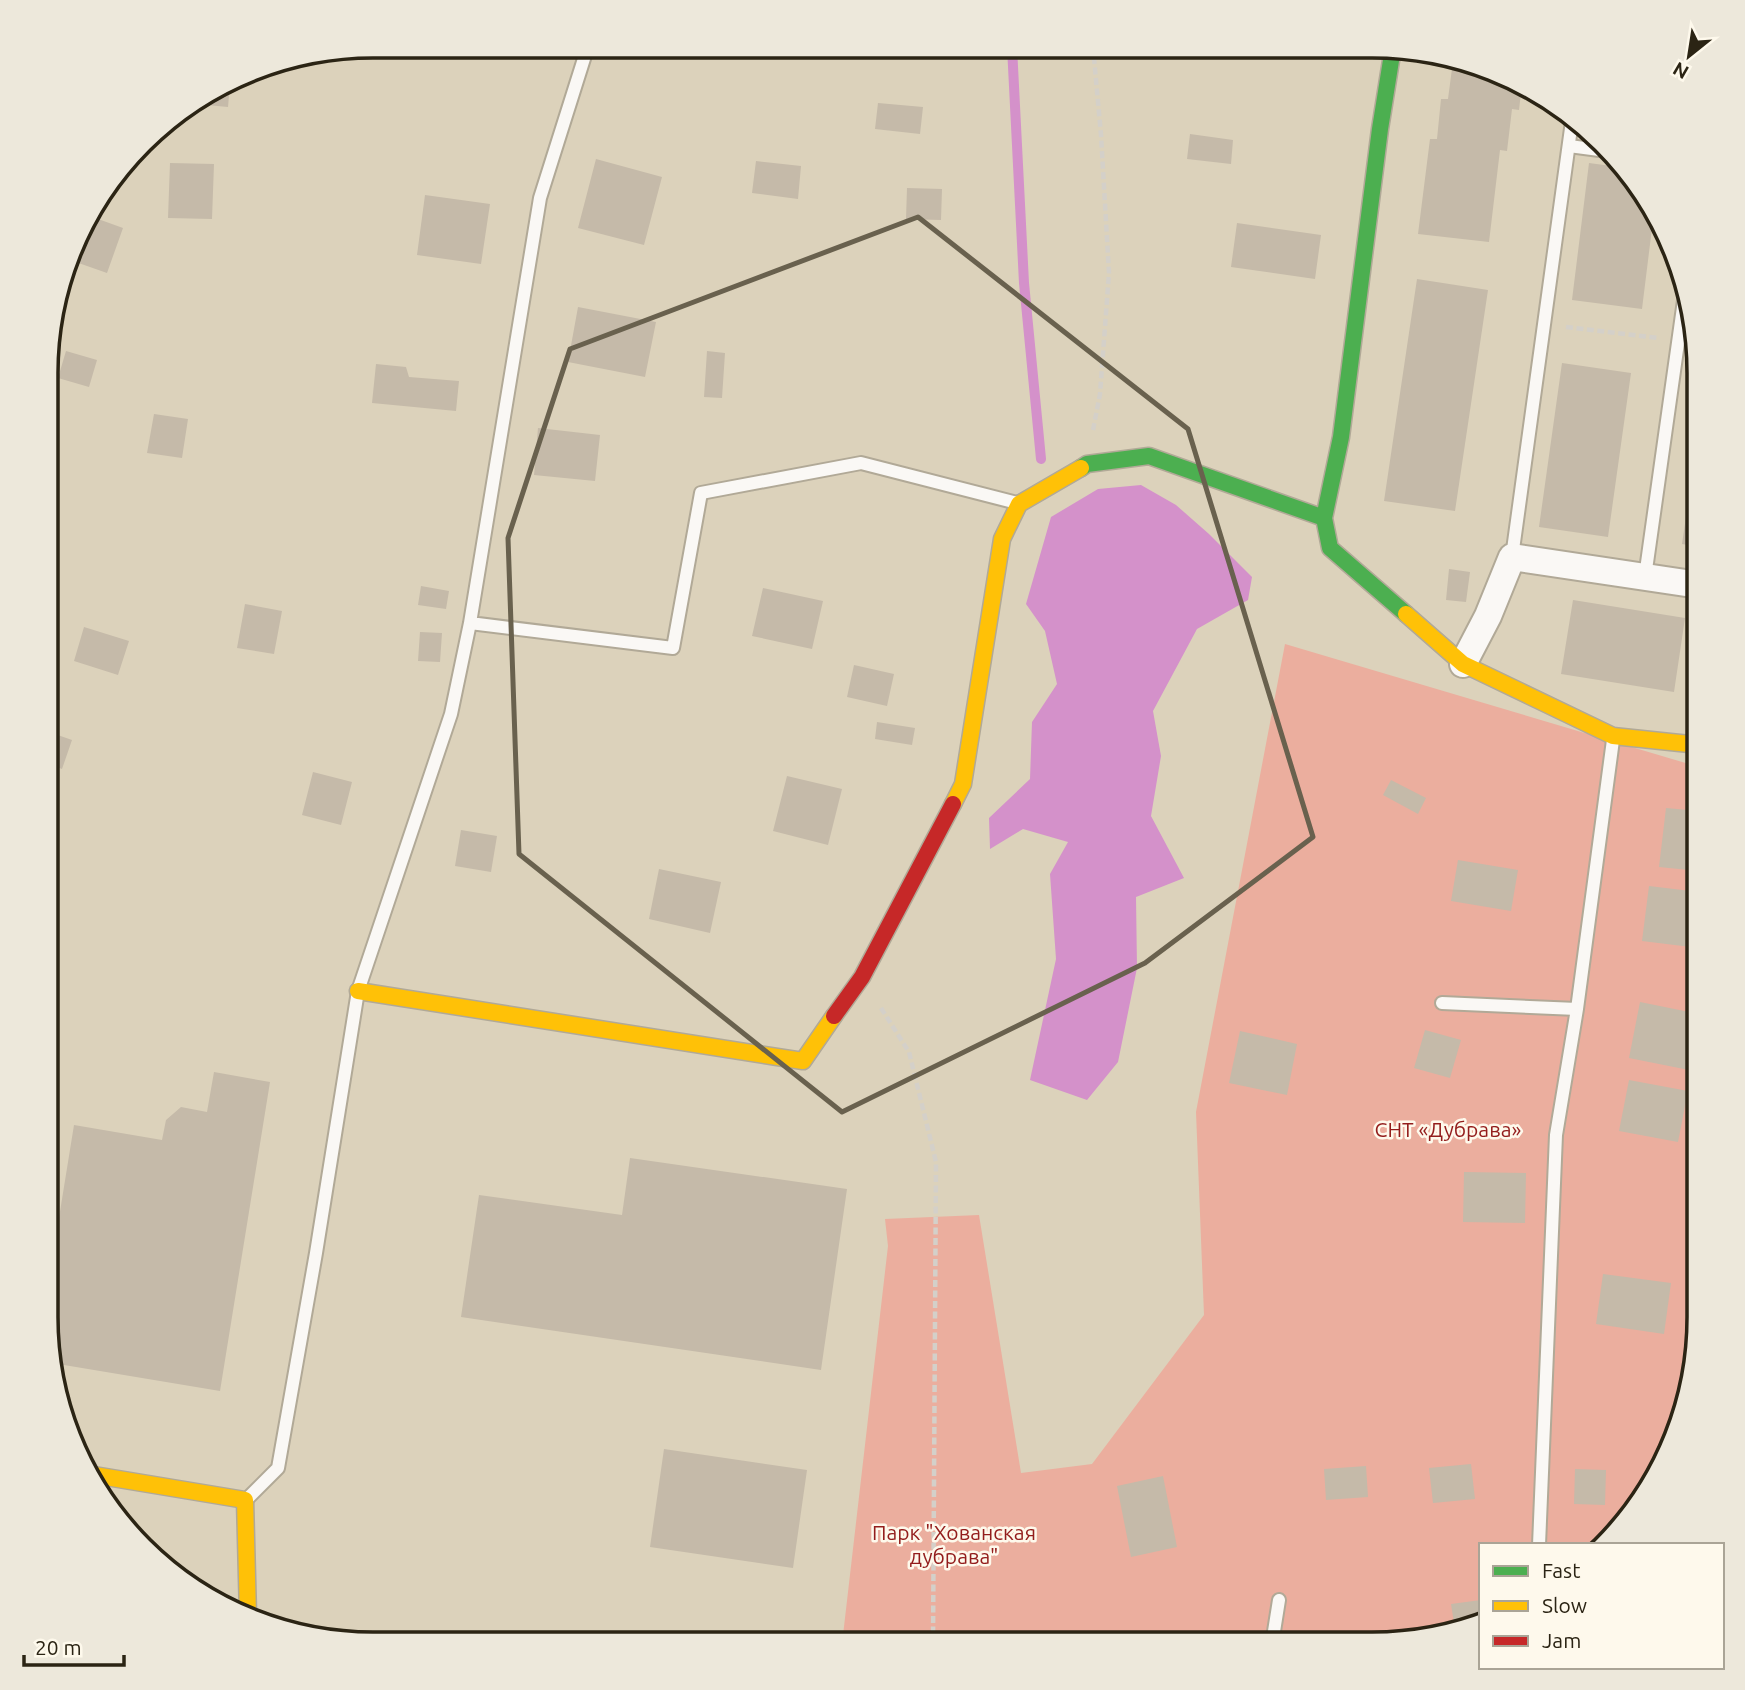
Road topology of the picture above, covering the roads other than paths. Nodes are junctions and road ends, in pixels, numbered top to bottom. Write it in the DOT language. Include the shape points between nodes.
graph roads {
  1 [pos="584,58"];
  2 [pos="1391,58"];
  3 [pos="1571,129"];
  4 [pos="1569,146"];
  5 [pos="1594,149"];
  6 [pos="1682,315"];
  7 [pos="1020,504"];
  8 [pos="1324,518"];
  9 [pos="1512,557"];
  10 [pos="1645,577"];
  11 [pos="1687,583"];
  12 [pos="470,624"];
  13 [pos="1463,664"];
  14 [pos="1613,736"];
  15 [pos="1687,744"];
  16 [pos="358,990"];
  17 [pos="1442,1003"];
  18 [pos="1577,1009"];
  19 [pos="101,1476"];
  20 [pos="245,1500"];
  21 [pos="1539,1543"];
  22 [pos="1279,1600"];
  23 [pos="248,1606"];
  24 [pos="1274,1632"];
  1 -- 12 [label="lane" via="540,198"];
  2 -- 8 [label="street" via="1342,437"];
  3 -- 4 [label="lane"];
  4 -- 5 [label="lane"];
  4 -- 9 [label="lane"];
  6 -- 10 [label="lane"];
  7 -- 8 [label="street" via="1087,464 1149,456"];
  7 -- 12 [label="lane" via="861,463 701,493 673,648"];
  7 -- 16 [label="street" via="1002,539 963,783 862,977 803,1061"];
  8 -- 13 [label="street" via="1330,548"];
  9 -- 10 [label="street"];
  9 -- 13 [label="street"];
  10 -- 11 [label="street"];
  12 -- 16 [label="lane" via="451,713"];
  13 -- 14 [label="street"];
  14 -- 15 [label="street"];
  14 -- 18 [label="lane"];
  16 -- 20 [label="lane" via="278,1468"];
  17 -- 18 [label="lane"];
  18 -- 21 [label="lane" via="1556,1135"];
  19 -- 20 [label="street"];
  20 -- 23 [label="street"];
  22 -- 24 [label="lane"];
}
